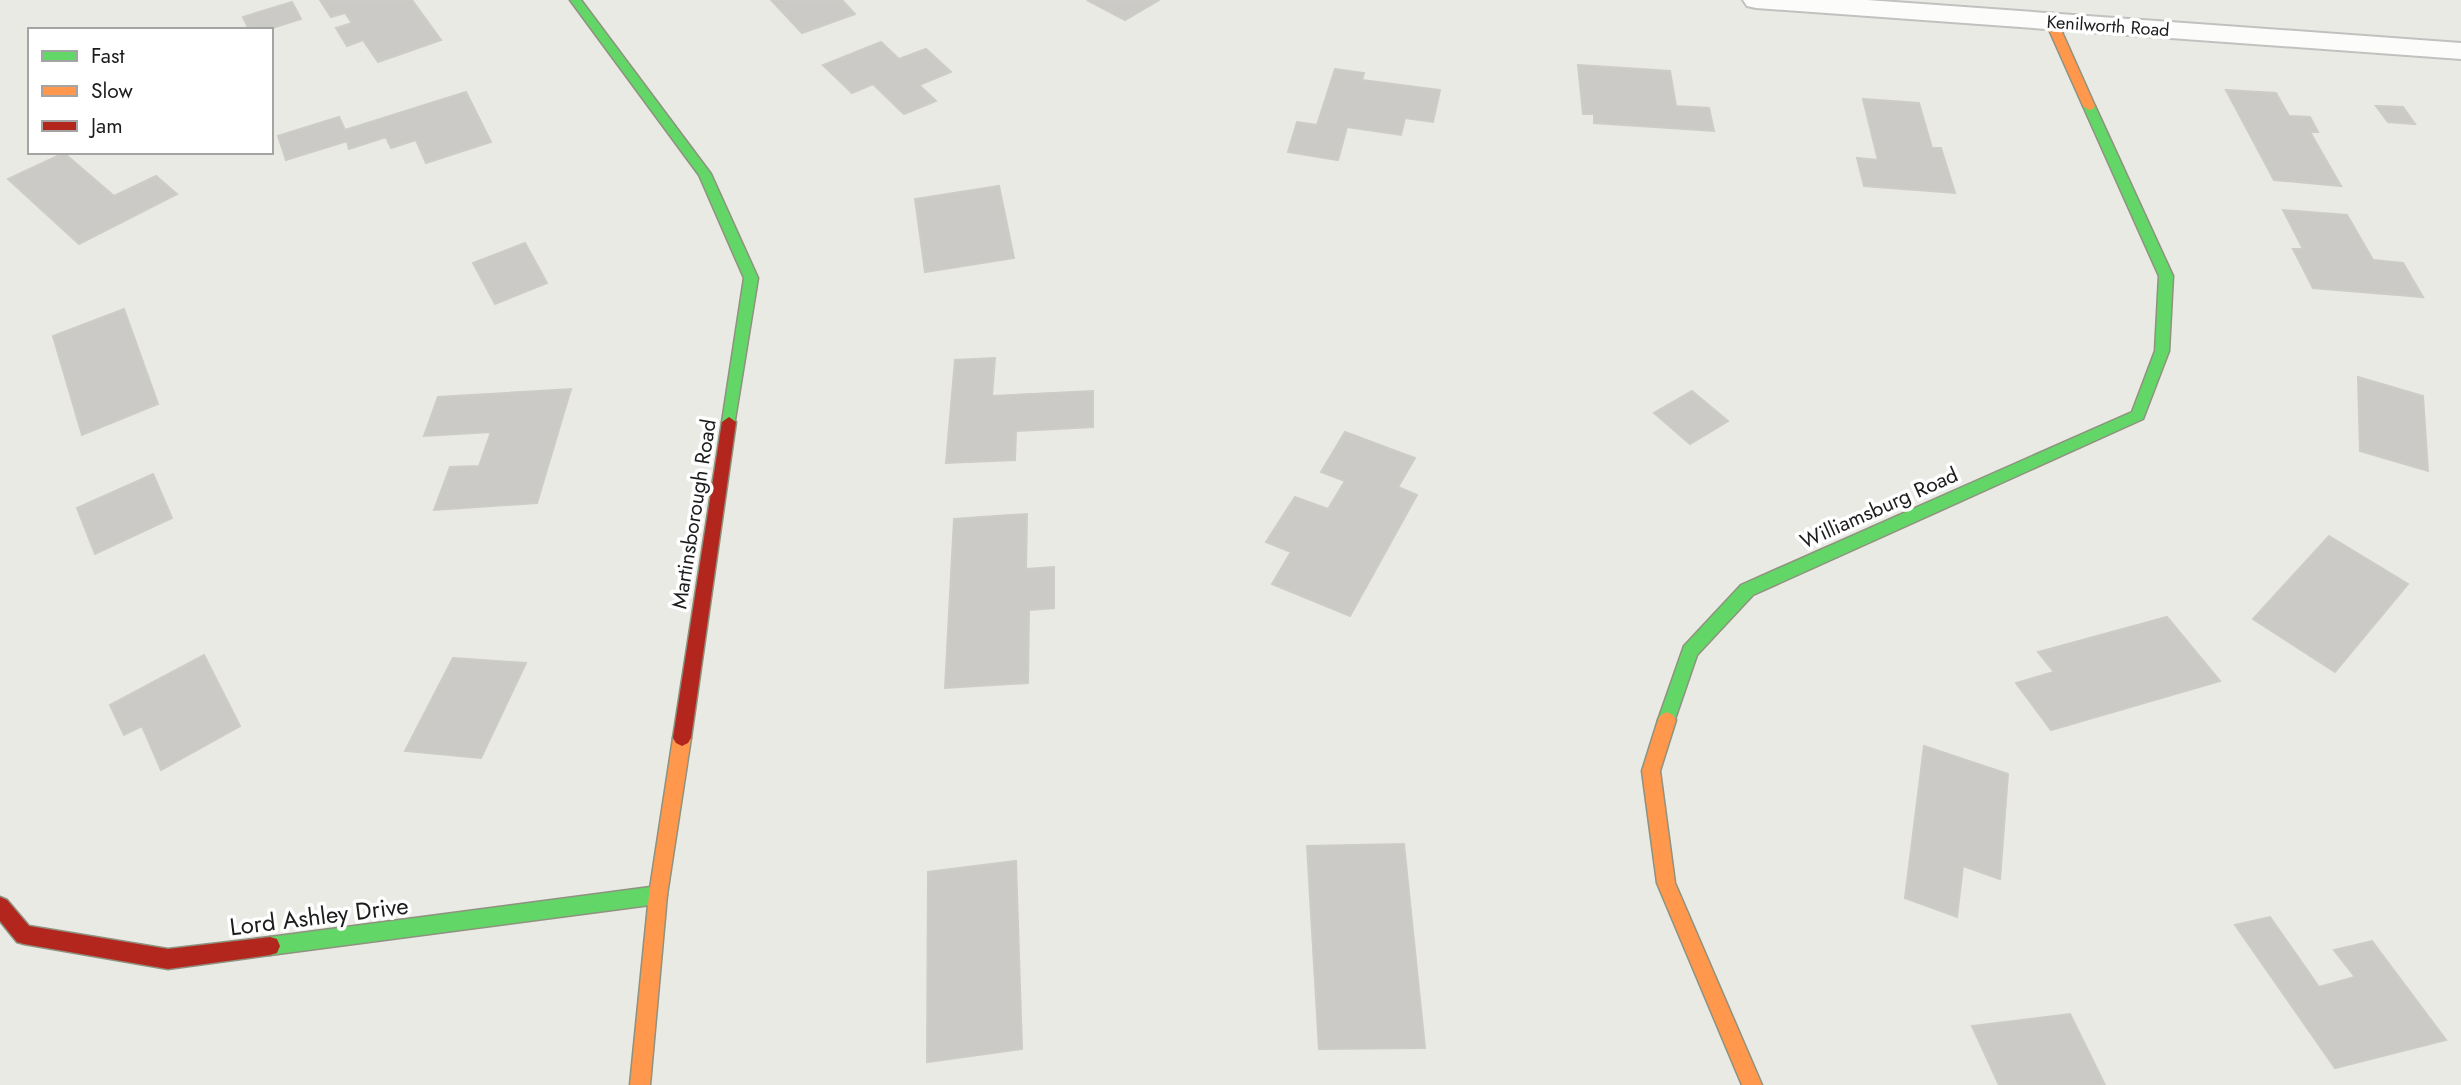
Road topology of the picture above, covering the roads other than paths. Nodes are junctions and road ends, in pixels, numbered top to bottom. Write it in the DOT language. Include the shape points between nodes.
graph roads {
  1 [pos="575,0"];
  2 [pos="1756,0"];
  3 [pos="2052,23"];
  4 [pos="2461,51"];
  5 [pos="658,895"];
  6 [pos="0,906"];
  7 [pos="639,1085"];
  8 [pos="1752,1085"];
  1 -- 5 [label="street, Martinsborough Road" via="705,174 751,278"];
  2 -- 3 [label="street, Kenilworth Road"];
  3 -- 4 [label="street, Kenilworth Road"];
  3 -- 8 [label="street, Williamsburg Road" via="2166,276 2162,351 2138,415 1747,590 1690,651 1651,771 1666,883"];
  5 -- 6 [label="street, Lord Ashley Drive" via="168,959 24,935"];
  5 -- 7 [label="street, Martinsborough Road"];
}
